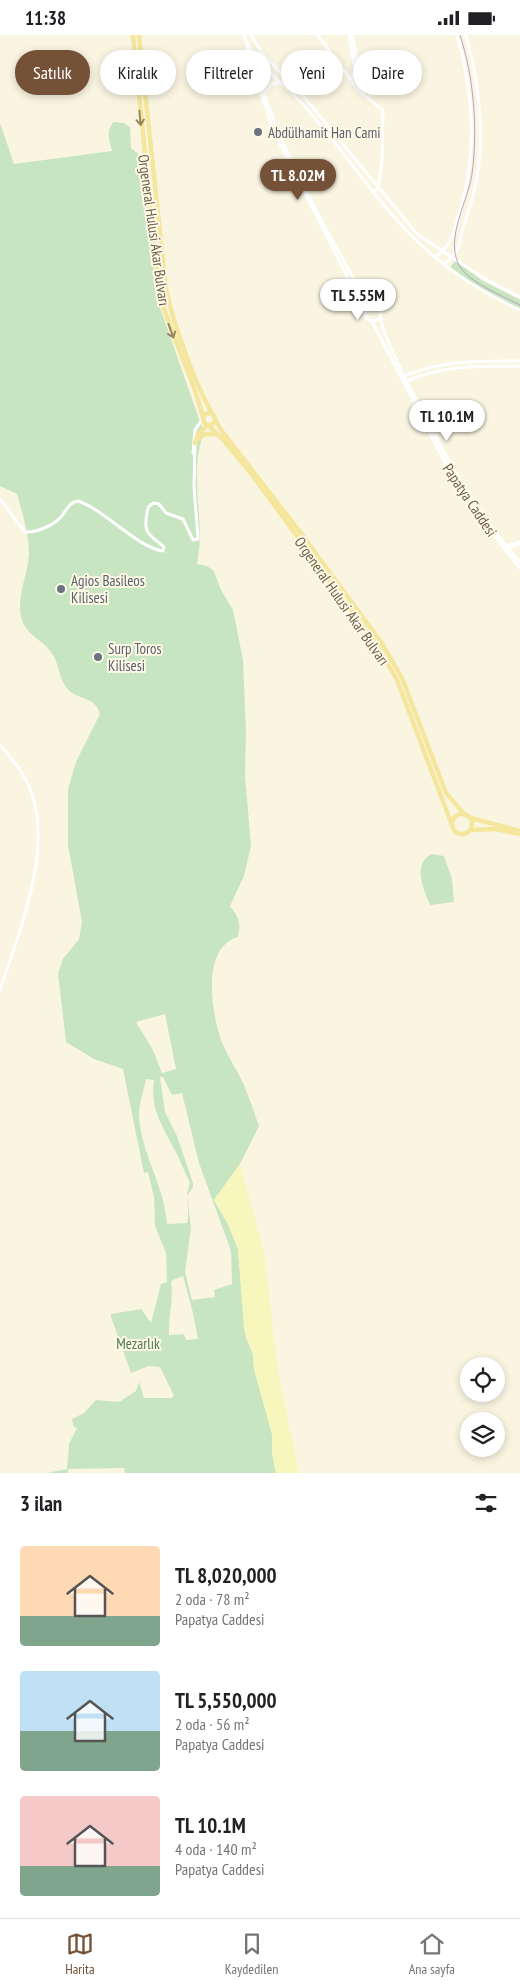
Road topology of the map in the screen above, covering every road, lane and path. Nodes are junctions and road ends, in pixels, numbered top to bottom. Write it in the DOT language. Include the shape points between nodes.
graph roads {
  1 [pos="133,35"];
  2 [pos="139,35"];
  3 [pos="251,35"];
  4 [pos="318,35"];
  5 [pos="351,35"];
  6 [pos="457,35"];
  7 [pos="466,35"];
  8 [pos="244,37"];
  9 [pos="248,50"];
  10 [pos="251,50"];
  11 [pos="260,50"];
  12 [pos="354,50"];
  13 [pos="271,62"];
  14 [pos="271,73"];
  15 [pos="351,80"];
  16 [pos="281,82"];
  17 [pos="353,83"];
  18 [pos="271,84"];
  19 [pos="261,95"];
  20 [pos="264,95"];
  21 [pos="294,95"];
  22 [pos="363,95"];
  23 [pos="289,161"];
  24 [pos="378,188"];
  25 [pos="374,191"];
  26 [pos="305,192"];
  27 [pos="444,249"];
  28 [pos="453,257"];
  29 [pos="435,258"];
  30 [pos="444,264"];
  31 [pos="520,297"];
  32 [pos="373,305"];
  33 [pos="366,309"];
  34 [pos="520,310"];
  35 [pos="380,317"];
  36 [pos="372,321"];
  37 [pos="520,361"];
  38 [pos="520,366"];
  39 [pos="404,376"];
  40 [pos="407,381"];
  41 [pos="214,417"];
  42 [pos="203,418"];
  43 [pos="208,425"];
  44 [pos="426,425"];
  45 [pos="219,435"];
  46 [pos="195,443"];
  47 [pos="194,458"];
  48 [pos="0,499"];
  49 [pos="520,543"];
  50 [pos="505,548"];
  51 [pos="520,562"];
  52 [pos="520,568"];
  53 [pos="0,745"];
  54 [pos="466,815"];
  55 [pos="452,825"];
  56 [pos="470,829"];
  57 [pos="520,831"];
  58 [pos="520,835"];
  59 [pos="0,990"];
  1 -- 42 [label="main road, Orgeneral Hulusi Akar Bulvarı, one-way" via="159,290"];
  2 -- 41 [label="main road, Orgeneral Hulusi Akar Bulvarı" via="166,289 186,350"];
  3 -- 11 [label="street"];
  4 -- 15 [label="street"];
  5 -- 12 [label="street"];
  5 -- 15 [label="street" via="355,70"];
  6 -- 27 [label="street" via="470,96 470,171 455,229"];
  7 -- 28 [label="street" via="473,62 479,154 475,188"];
  8 -- 9 [label="street"];
  8 -- 10 [label="street"];
  13 -- 24 [label="street" via="308,101"];
  14 -- 16 [label="street"];
  15 -- 17 [label="street"];
  16 -- 18 [label="street"];
  19 -- 23 [label="street" via="272,128"];
  20 -- 23 [label="street"];
  21 -- 25 [label="street"];
  22 -- 24 [label="street" via="381,107 384,113"];
  23 -- 26 [label="street"];
  24 -- 25 [label="street"];
  24 -- 27 [label="street" via="422,238 433,247"];
  25 -- 29 [label="street"];
  26 -- 32 [label="street" via="360,290"];
  26 -- 33 [label="street"];
  27 -- 28 [label="street"];
  27 -- 29 [label="street"];
  28 -- 30 [label="street"];
  28 -- 31 [label="street"];
  29 -- 30 [label="street"];
  30 -- 34 [label="street" via="485,292"];
  32 -- 33 [label="street"];
  32 -- 35 [label="street" via="380,309"];
  33 -- 36 [label="street" via="366,317"];
  35 -- 36 [label="street"];
  35 -- 39 [label="street, Papatya Caddesi"];
  36 -- 44 [label="street, Papatya Caddesi"];
  37 -- 39 [label="street" via="458,362"];
  38 -- 40 [label="street" via="458,367"];
  39 -- 40 [label="street, Papatya Caddesi"];
  40 -- 44 [label="street, Papatya Caddesi"];
  41 -- 42 [label="main road" via="207,414"];
  41 -- 43 [label="main road" via="212,425"];
  41 -- 54 [label="main road, Orgeneral Hulusi Akar Bulvarı" via="221,431 381,642 402,678 446,793"];
  42 -- 43 [label="main road, Orgeneral Hulusi Akar Bulvarı"];
  42 -- 47 [label="street" via="192,439"];
  43 -- 45 [label="main road, Orgeneral Hulusi Akar Bulvarı"];
  43 -- 46 [label="main road" via="198,434"];
  44 -- 50 [label="street, Papatya Caddesi"];
  45 -- 46 [label="main road" via="205,434"];
  45 -- 55 [label="main road, Orgeneral Hulusi Akar Bulvarı" via="250,472 378,647 397,680"];
  46 -- 47 [label="street"];
  47 -- 48 [label="street" via="198,539 193,540 183,519 166,513 159,503 154,503 148,509 145,528 148,535 164,547 162,551 78,501 55,522 34,532 25,532"];
  49 -- 50 [label="street"];
  50 -- 51 [label="street, Papatya Caddesi"];
  50 -- 52 [label="street, Papatya Caddesi"];
  53 -- 59 [label="street" via="20,770 31,791 37,836 29,902"];
  54 -- 55 [label="main road" via="457,816"];
  54 -- 56 [label="main road" via="472,822"];
  54 -- 57 [label="main road, Orgeneral Hulusi Akar Bulvarı"];
  55 -- 56 [label="main road" via="459,834 466,834"];
  56 -- 58 [label="main road" via="496,829"];
}
